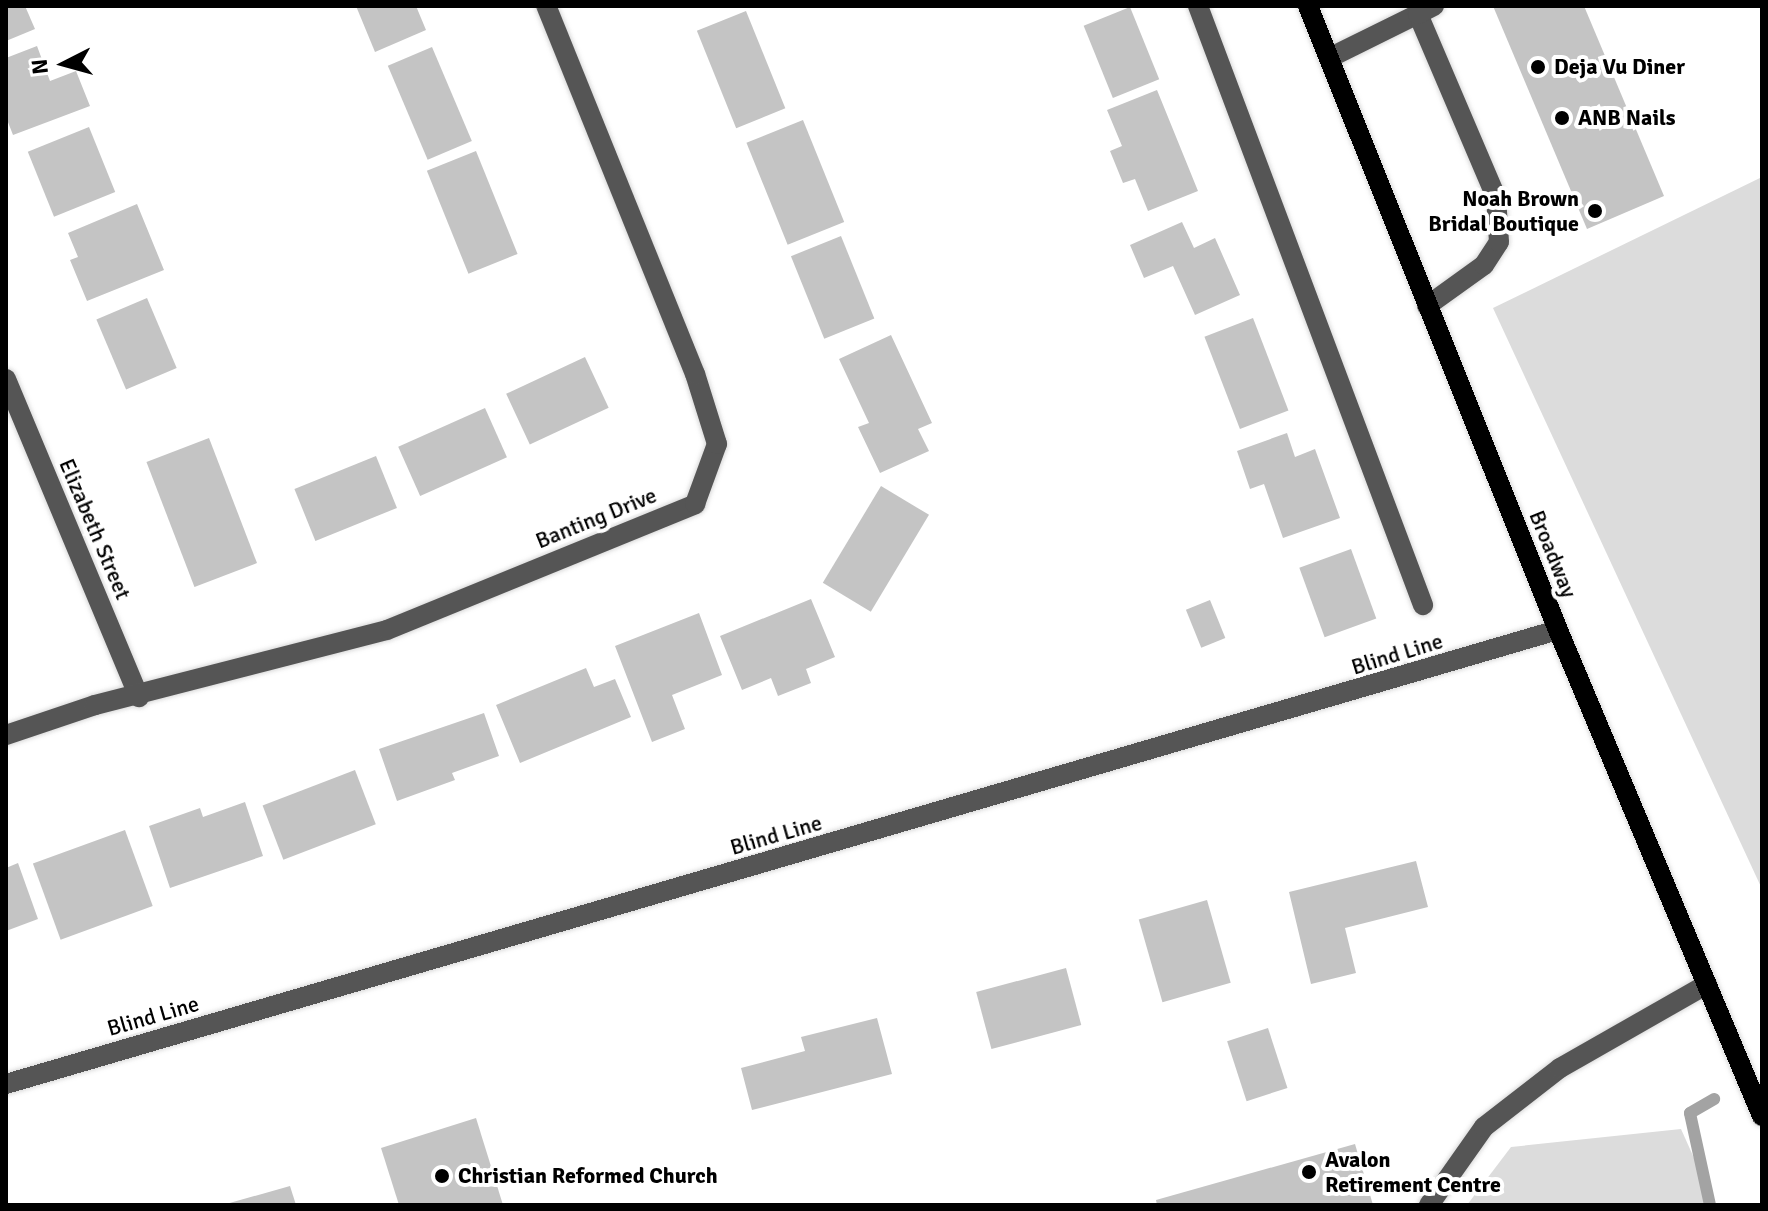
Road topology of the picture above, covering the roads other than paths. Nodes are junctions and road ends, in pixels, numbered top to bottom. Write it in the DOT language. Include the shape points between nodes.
graph roads {
  1 [pos="546,6"];
  2 [pos="1198,6"];
  3 [pos="1308,6"];
  4 [pos="1426,10"];
  5 [pos="1329,58"];
  6 [pos="1427,306"];
  7 [pos="6,379"];
  8 [pos="1423,605"];
  9 [pos="1558,630"];
  10 [pos="139,697"];
  11 [pos="6,735"];
  12 [pos="1707,984"];
  13 [pos="6,1084"];
  14 [pos="1762,1116"];
  15 [pos="1429,1205"];
  1 -- 10 [label="street, Banting Drive" via="695,374 717,444 695,504 387,630"];
  2 -- 8 [label="street"];
  3 -- 5 [label="main road, Broadway"];
  4 -- 5 [label="street"];
  4 -- 6 [label="street" via="1496,197 1499,242 1484,265"];
  5 -- 6 [label="main road, Broadway"];
  6 -- 9 [label="main road, Broadway"];
  7 -- 10 [label="street, Elizabeth Street"];
  9 -- 12 [label="main road, Broadway"];
  9 -- 13 [label="street, Blind Line"];
  10 -- 11 [label="street, Banting Drive" via="95,705"];
  12 -- 14 [label="main road, Broadway"];
  12 -- 15 [label="street" via="1560,1068 1484,1127"];
}
